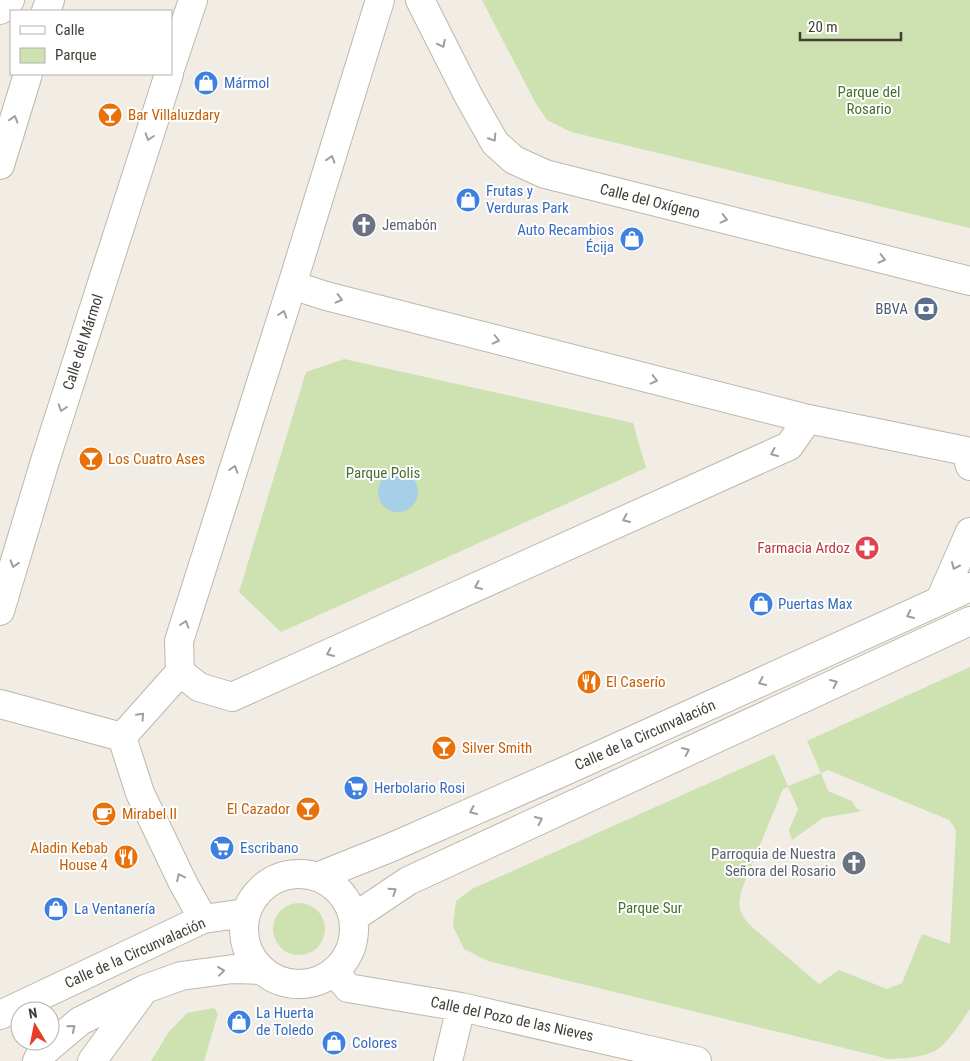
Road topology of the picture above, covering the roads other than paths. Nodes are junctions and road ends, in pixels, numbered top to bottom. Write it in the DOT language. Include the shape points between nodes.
graph roads {
  1 [pos="10,0"];
  2 [pos="192,0"];
  3 [pos="380,0"];
  4 [pos="420,0"];
  5 [pos="0,10"];
  6 [pos="172,63"];
  7 [pos="28,75"];
  8 [pos="169,75"];
  9 [pos="0,165"];
  10 [pos="970,281"];
  11 [pos="292,285"];
  12 [pos="808,419"];
  13 [pos="970,466"];
  14 [pos="970,532"];
  15 [pos="970,587"];
  16 [pos="940,600"];
  17 [pos="0,611"];
  18 [pos="970,621"];
  19 [pos="180,672"];
  20 [pos="0,704"];
  21 [pos="122,737"];
  22 [pos="317,877"];
  23 [pos="246,913"];
  24 [pos="353,918"];
  25 [pos="203,919"];
  26 [pos="261,970"];
  27 [pos="334,971"];
  28 [pos="145,989"];
  29 [pos="461,1007"];
  30 [pos="0,1015"];
  31 [pos="36,1061"];
  32 [pos="92,1061"];
  33 [pos="448,1061"];
  34 [pos="697,1061"];
  1 -- 5 [label="street"];
  2 -- 6 [label="street"];
  11 -- 3 [label="street, one-way"];
  4 -- 10 [label="street, Calle del Oxígeno, one-way" via="495,142 514,160 545,174"];
  9 -- 7 [label="street, one-way"];
  8 -- 17 [label="street, Calle del Mármol, one-way"];
  11 -- 12 [label="street, one-way"];
  19 -- 11 [label="street, one-way" via="179,641"];
  12 -- 13 [label="street" via="966,451"];
  12 -- 19 [label="street, one-way" via="789,446 232,697 199,687"];
  14 -- 16 [label="street, one-way"];
  15 -- 16 [label="street, Calle de la Circunvalación"];
  16 -- 22 [label="street, Calle de la Circunvalación, one-way" via="566,771"];
  24 -- 18 [label="street, Calle de la Circunvalación, one-way" via="408,881"];
  21 -- 19 [label="street, one-way"];
  20 -- 21 [label="street"];
  25 -- 21 [label="street, one-way" via="140,793"];
  22 -- 23 [label="street" via="295,874 272,880 256,894"];
  22 -- 24 [label="street" via="333,886 346,900"];
  23 -- 25 [label="street, Calle de la Circunvalación"];
  23 -- 26 [label="street" via="243,932 250,954"];
  24 -- 27 [label="street" via="351,947"];
  25 -- 30 [label="street, Calle de la Circunvalación"];
  26 -- 27 [label="street" via="277,980 300,984 320,980"];
  28 -- 26 [label="street, one-way" via="181,976 233,969"];
  27 -- 29 [label="street, Calle del Pozo de las Nieves" via="348,988"];
  31 -- 28 [label="street, one-way" via="80,1021"];
  28 -- 32 [label="street"];
  29 -- 33 [label="street"];
  29 -- 34 [label="street, Calle del Pozo de las Nieves"];
}
